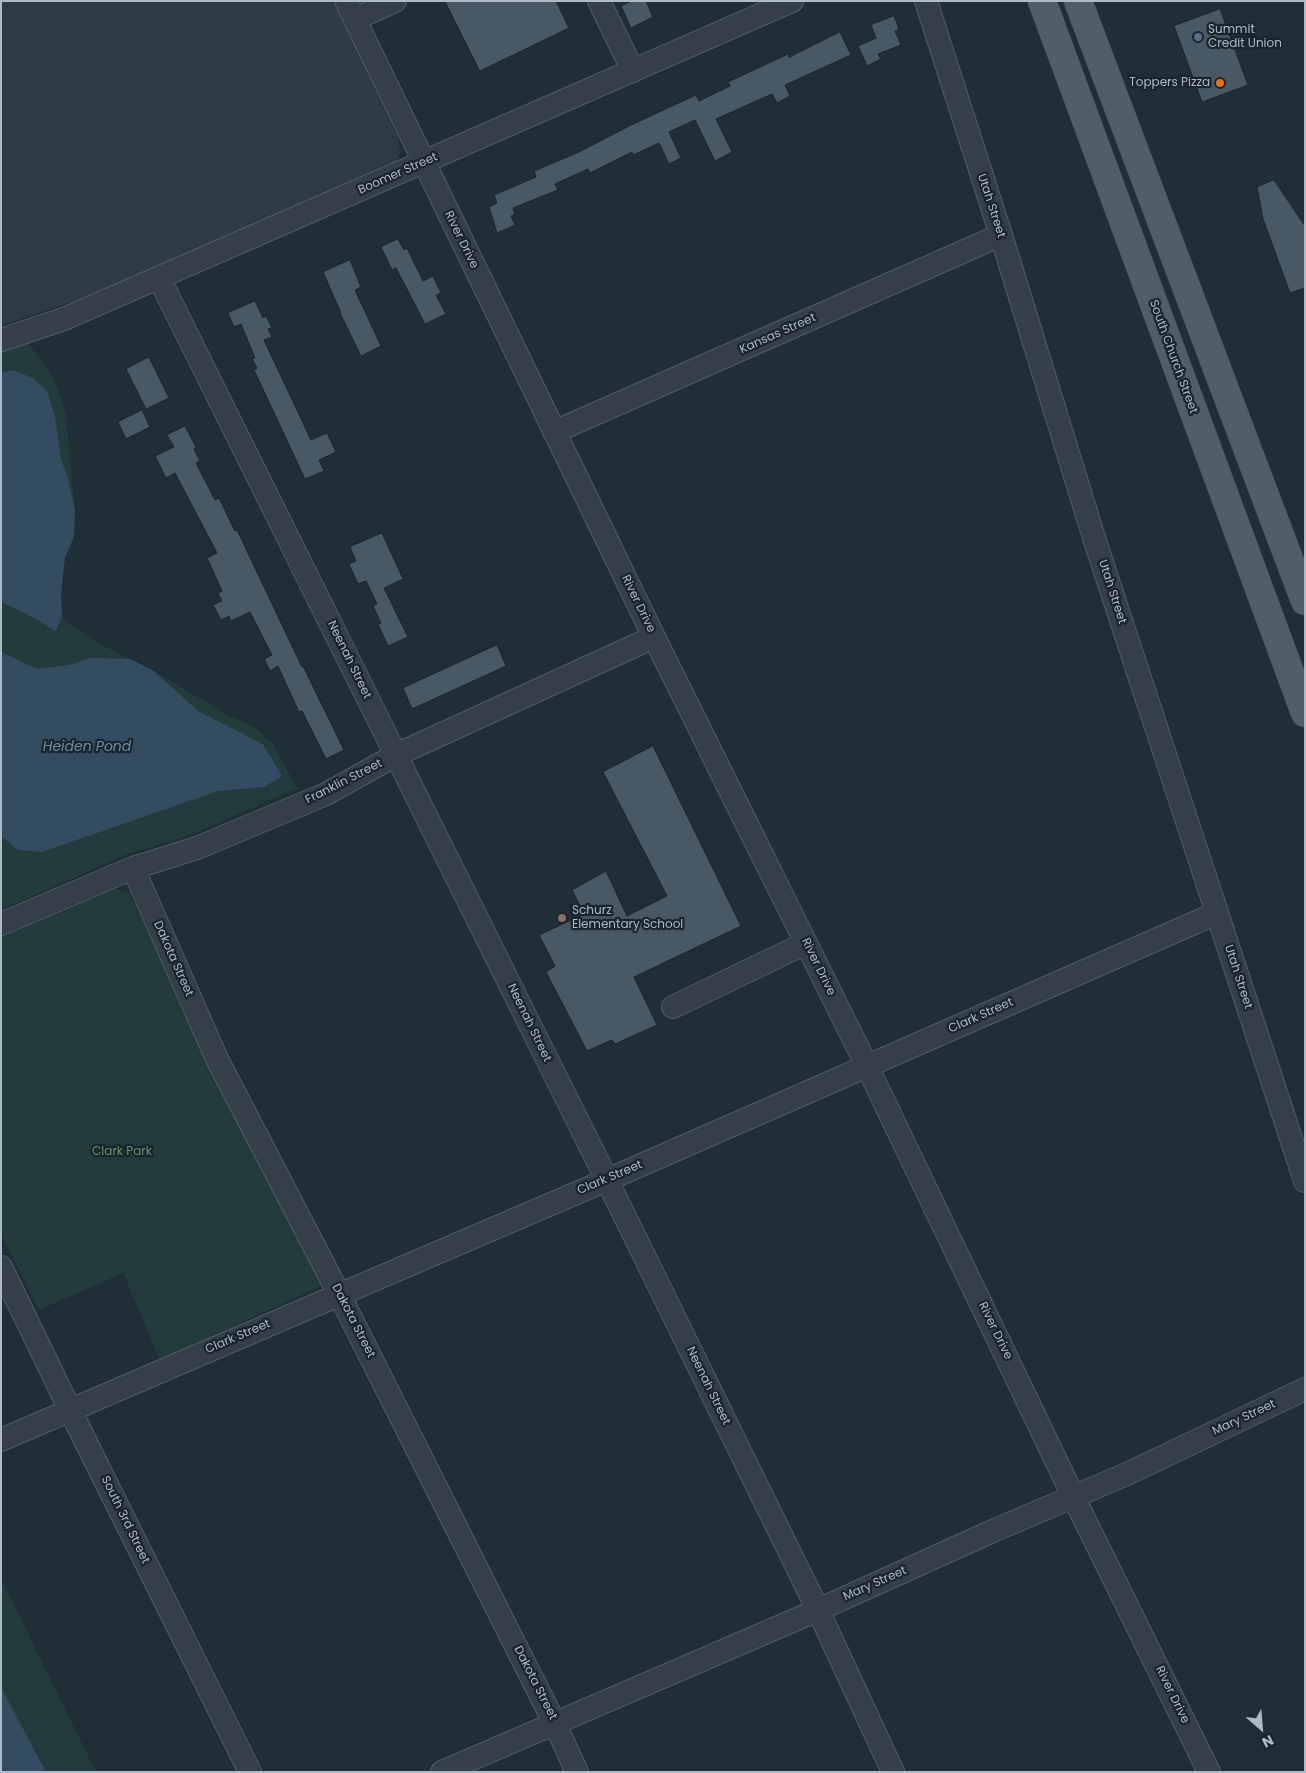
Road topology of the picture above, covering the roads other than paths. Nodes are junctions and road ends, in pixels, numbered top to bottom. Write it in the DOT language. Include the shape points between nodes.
graph roads {
  1 [pos="395,1"];
  2 [pos="598,1"];
  3 [pos="792,1"];
  4 [pos="926,1"];
  5 [pos="1042,1"];
  6 [pos="1078,1"];
  7 [pos="351,10"];
  8 [pos="633,71"];
  9 [pos="424,163"];
  10 [pos="1001,235"];
  11 [pos="159,278"];
  12 [pos="1,340"];
  13 [pos="554,432"];
  14 [pos="1305,601"];
  15 [pos="654,637"];
  16 [pos="1305,713"];
  17 [pos="396,755"];
  18 [pos="133,868"];
  19 [pos="1217,913"];
  20 [pos="1,924"];
  21 [pos="806,943"];
  22 [pos="673,1007"];
  23 [pos="867,1066"];
  24 [pos="1296,1122"];
  25 [pos="607,1180"];
  26 [pos="1305,1181"];
  27 [pos="1,1267"];
  28 [pos="339,1294"];
  29 [pos="1305,1389"];
  30 [pos="70,1410"];
  31 [pos="1,1440"];
  32 [pos="1074,1496"];
  33 [pos="818,1610"];
  34 [pos="555,1724"];
  35 [pos="250,1772"];
  36 [pos="442,1772"];
  37 [pos="577,1772"];
  38 [pos="893,1772"];
  39 [pos="1210,1772"];
  1 -- 7 [label="street"];
  2 -- 8 [label="street"];
  3 -- 8 [label="street, Boomer Street"];
  4 -- 10 [label="street, Utah Street"];
  5 -- 16 [label="main road, South Church Street"];
  6 -- 14 [label="main road"];
  7 -- 9 [label="street, River Drive"];
  8 -- 9 [label="street, Boomer Street"];
  9 -- 11 [label="street, Boomer Street"];
  9 -- 13 [label="street, River Drive"];
  10 -- 13 [label="street, Kansas Street"];
  10 -- 19 [label="street, Utah Street" via="1095,541"];
  11 -- 12 [label="street, Boomer Street" via="64,319"];
  11 -- 17 [label="street, Neenah Street"];
  13 -- 15 [label="street, River Drive"];
  15 -- 17 [label="street, Franklin Street"];
  15 -- 21 [label="street, River Drive"];
  17 -- 18 [label="street, Franklin Street" via="326,794 197,848"];
  17 -- 25 [label="street, Neenah Street"];
  18 -- 20 [label="street, Franklin Street"];
  18 -- 28 [label="street, Dakota Street" via="216,1059"];
  19 -- 23 [label="street, Clark Street"];
  19 -- 24 [label="street, Utah Street"];
  21 -- 22 [label="street"];
  21 -- 23 [label="street, River Drive"];
  23 -- 25 [label="street, Clark Street"];
  23 -- 32 [label="street, River Drive"];
  24 -- 26 [label="street, Utah Street"];
  25 -- 28 [label="street, Clark Street"];
  25 -- 33 [label="street, Neenah Street"];
  27 -- 30 [label="street, South 3rd Street"];
  28 -- 30 [label="street, Clark Street"];
  28 -- 34 [label="street, Dakota Street"];
  29 -- 32 [label="street, Mary Street"];
  30 -- 31 [label="street, Clark Street"];
  30 -- 35 [label="street, South 3rd Street"];
  32 -- 33 [label="street, Mary Street"];
  32 -- 39 [label="street, River Drive"];
  33 -- 34 [label="street, Mary Street"];
  33 -- 38 [label="street, Neenah Street"];
  34 -- 36 [label="street, Mary Street"];
  34 -- 37 [label="street, Dakota Street"];
}
